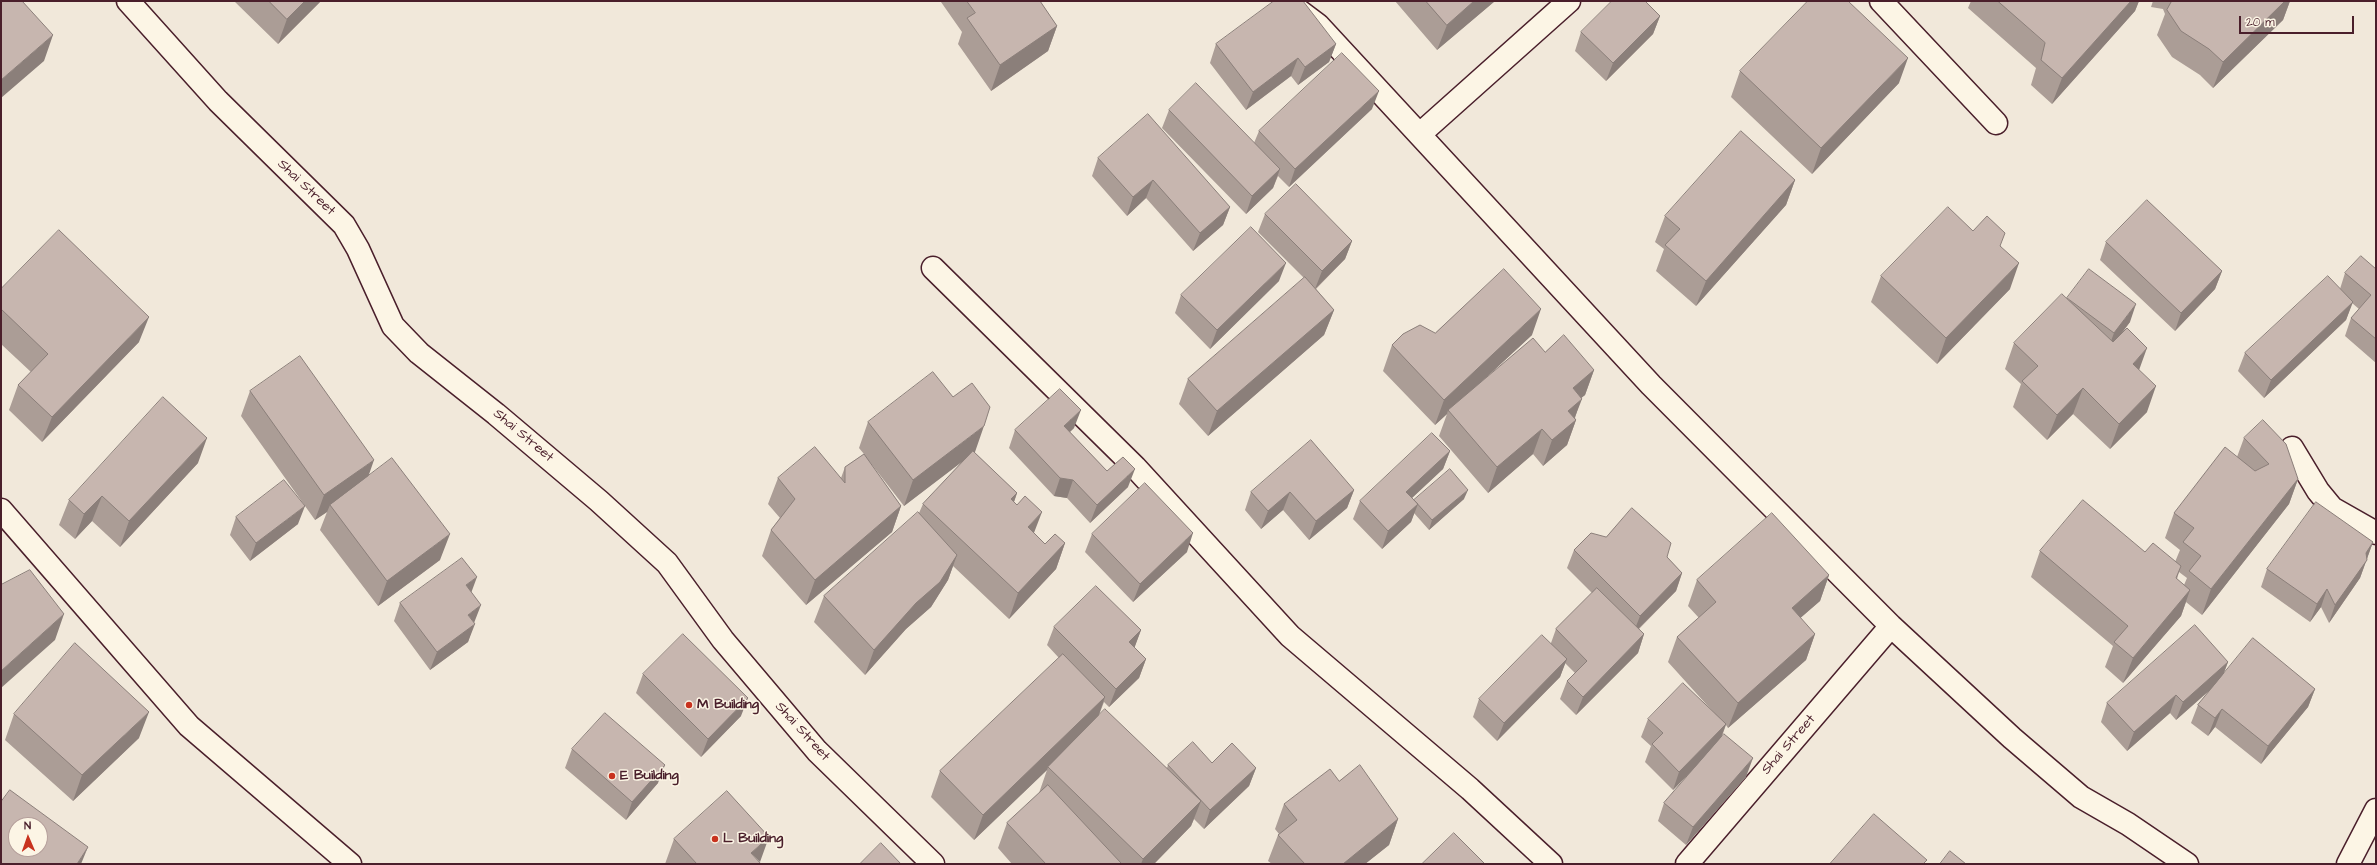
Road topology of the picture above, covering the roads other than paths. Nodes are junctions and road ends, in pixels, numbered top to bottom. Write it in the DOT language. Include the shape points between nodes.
graph roads {
  1 [pos="128,1"];
  2 [pos="1286,1"];
  3 [pos="1569,1"];
  4 [pos="1881,1"];
  5 [pos="1996,123"];
  6 [pos="1420,134"];
  7 [pos="932,268"];
  8 [pos="2292,448"];
  9 [pos="1,510"];
  10 [pos="2376,533"];
  11 [pos="1891,626"];
  12 [pos="2376,810"];
  13 [pos="350,864"];
  14 [pos="933,864"];
  15 [pos="1551,864"];
  16 [pos="1687,864"];
  17 [pos="2187,864"];
  18 [pos="2348,864"];
  1 -- 14 [label="street, Shai Street" via="218,101 344,225 358,249 393,326 419,353 599,501 667,563 723,640 817,751"];
  2 -- 6 [label="street" via="1318,25"];
  3 -- 6 [label="street"];
  4 -- 5 [label="street"];
  6 -- 11 [label="street" via="1651,385"];
  7 -- 15 [label="street" via="1135,467 1290,636 1470,789"];
  8 -- 10 [label="street" via="2318,491 2332,508"];
  9 -- 13 [label="street" via="189,726"];
  11 -- 16 [label="street, Shai Street"];
  11 -- 17 [label="street" via="2012,738 2081,797"];
  12 -- 18 [label="street"];
}
